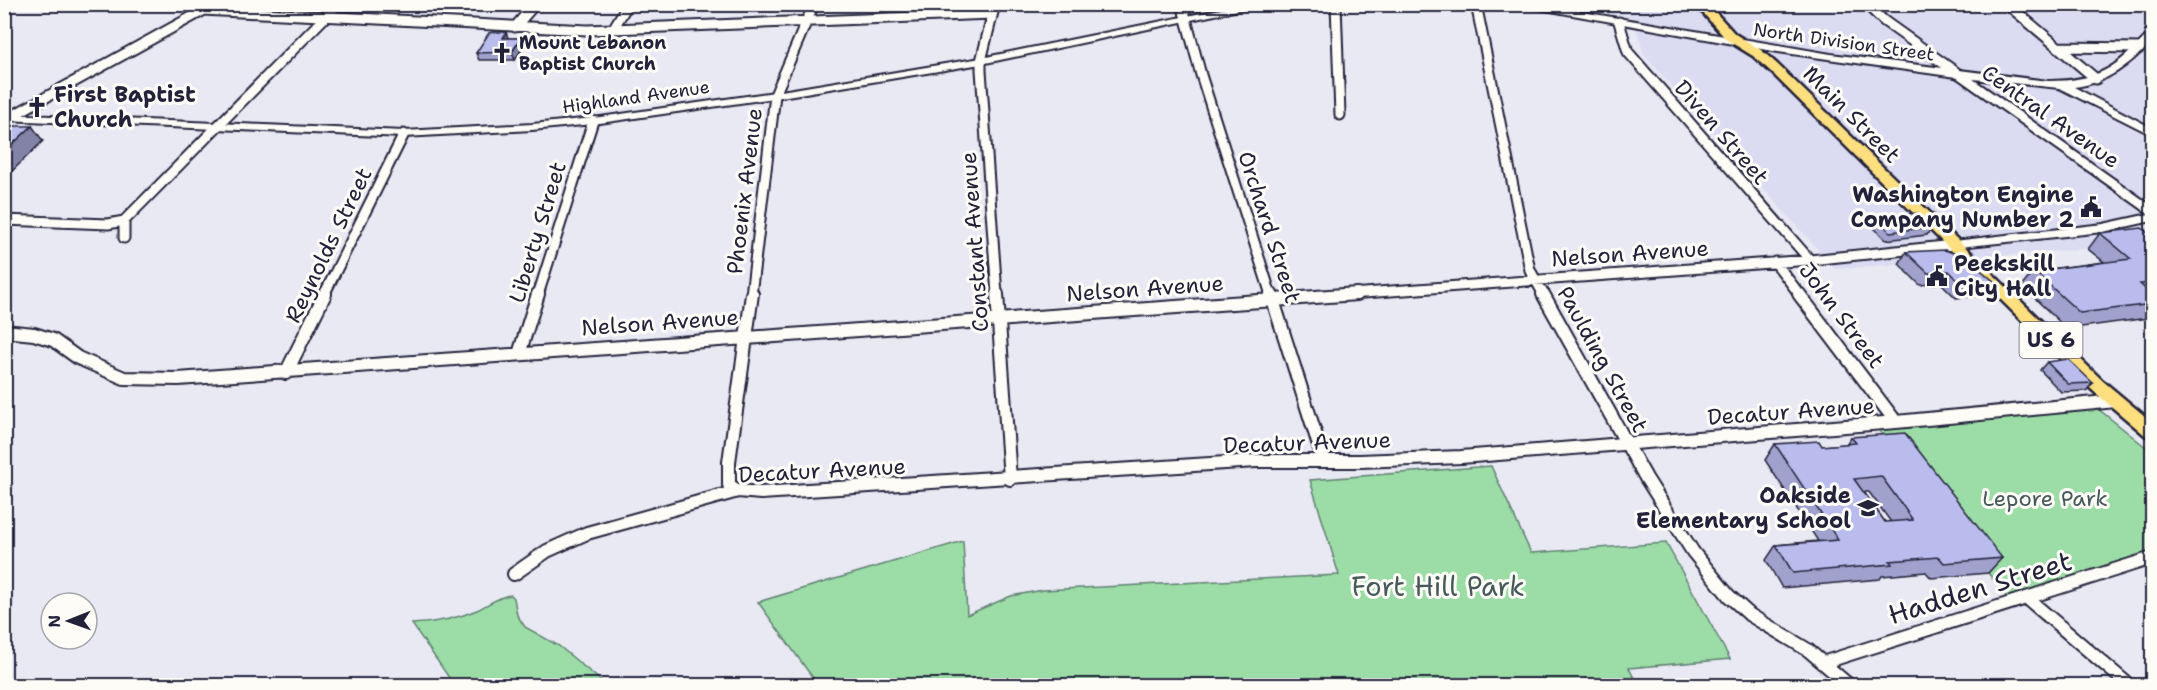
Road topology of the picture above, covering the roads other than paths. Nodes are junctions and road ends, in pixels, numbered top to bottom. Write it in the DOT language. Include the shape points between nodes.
graph roads {
  1 [pos="214,4"];
  2 [pos="338,4"];
  3 [pos="535,4"];
  4 [pos="628,4"];
  5 [pos="814,4"];
  6 [pos="995,4"];
  7 [pos="1182,4"];
  8 [pos="1263,4"];
  9 [pos="1336,4"];
  10 [pos="1476,4"];
  11 [pos="1515,4"];
  12 [pos="1701,4"];
  13 [pos="1866,4"];
  14 [pos="2007,4"];
  15 [pos="203,10"];
  16 [pos="992,14"];
  17 [pos="326,17"];
  18 [pos="1185,20"];
  19 [pos="807,21"];
  20 [pos="1619,22"];
  21 [pos="1719,24"];
  22 [pos="515,27"];
  23 [pos="613,29"];
  24 [pos="1697,36"];
  25 [pos="2152,36"];
  26 [pos="1743,45"];
  27 [pos="2059,47"];
  28 [pos="2140,48"];
  29 [pos="981,61"];
  30 [pos="1957,73"];
  31 [pos="2096,79"];
  32 [pos="2058,83"];
  33 [pos="776,95"];
  34 [pos="1340,115"];
  35 [pos="7,117"];
  36 [pos="592,121"];
  37 [pos="218,126"];
  38 [pos="2152,132"];
  39 [pos="405,134"];
  40 [pos="2152,211"];
  41 [pos="2152,217"];
  42 [pos="4,220"];
  43 [pos="124,221"];
  44 [pos="124,238"];
  45 [pos="1953,244"];
  46 [pos="1810,260"];
  47 [pos="1775,262"];
  48 [pos="1536,281"];
  49 [pos="1273,300"];
  50 [pos="999,320"];
  51 [pos="4,331"];
  52 [pos="746,337"];
  53 [pos="519,354"];
  54 [pos="286,373"];
  55 [pos="2116,401"];
  56 [pos="1896,422"];
  57 [pos="2152,432"];
  58 [pos="1627,443"];
  59 [pos="1324,461"];
  60 [pos="1010,478"];
  61 [pos="738,491"];
  62 [pos="2152,558"];
  63 [pos="514,574"];
  64 [pos="2028,599"];
  65 [pos="1822,663"];
  66 [pos="1851,686"];
  67 [pos="2130,686"];
  1 -- 15 [label="street"];
  2 -- 17 [label="street"];
  3 -- 22 [label="street"];
  4 -- 23 [label="street"];
  5 -- 19 [label="street, Phoenix Avenue"];
  6 -- 16 [label="street, Constant Avenue"];
  7 -- 18 [label="street, Orchard Street"];
  8 -- 18 [label="street, Highland Avenue"];
  9 -- 34 [label="street"];
  10 -- 48 [label="street, Paulding Street" via="1530,270"];
  11 -- 20 [label="street, North Division Street"];
  12 -- 21 [label="main road, Main Street / US 6"];
  13 -- 30 [label="street"];
  14 -- 27 [label="street"];
  15 -- 17 [label="street"];
  15 -- 35 [label="street"];
  16 -- 19 [label="street"];
  16 -- 29 [label="street, Constant Avenue"];
  17 -- 22 [label="street"];
  17 -- 37 [label="street"];
  18 -- 29 [label="street, Highland Avenue"];
  18 -- 49 [label="street, Orchard Street"];
  19 -- 23 [label="street"];
  19 -- 33 [label="street, Phoenix Avenue"];
  20 -- 24 [label="street, North Division Street"];
  20 -- 46 [label="street, Diven Street" via="1628,52"];
  21 -- 24 [label="street"];
  21 -- 26 [label="main road, Main Street / US 6"];
  22 -- 23 [label="street"];
  24 -- 26 [label="street, North Division Street"];
  25 -- 28 [label="street"];
  26 -- 30 [label="street, North Division Street"];
  26 -- 45 [label="main road, Main Street / US 6" via="1773,67"];
  27 -- 28 [label="street"];
  27 -- 31 [label="street"];
  28 -- 31 [label="street" via="2124,63"];
  29 -- 33 [label="street, Highland Avenue"];
  29 -- 50 [label="street, Constant Avenue"];
  30 -- 32 [label="street, North Division Street"];
  30 -- 40 [label="street, Central Avenue"];
  31 -- 32 [label="street"];
  32 -- 38 [label="street"];
  33 -- 36 [label="street, Highland Avenue"];
  33 -- 52 [label="street, Phoenix Avenue"];
  35 -- 37 [label="street, Highland Avenue"];
  36 -- 39 [label="street, Highland Avenue"];
  36 -- 53 [label="street, Liberty Street"];
  37 -- 39 [label="street, Highland Avenue"];
  37 -- 43 [label="street"];
  39 -- 54 [label="street, Reynolds Street"];
  41 -- 45 [label="street, Nelson Avenue" via="2103,228"];
  42 -- 43 [label="street" via="108,224"];
  43 -- 44 [label="street"];
  45 -- 46 [label="street, Nelson Avenue"];
  45 -- 55 [label="main road, Main Street / US 6"];
  46 -- 47 [label="street, Nelson Avenue"];
  47 -- 48 [label="street, Nelson Avenue"];
  47 -- 56 [label="street, John Street"];
  48 -- 49 [label="street, Nelson Avenue"];
  48 -- 58 [label="street, Paulding Street"];
  49 -- 50 [label="street, Nelson Avenue"];
  49 -- 59 [label="street, Orchard Street"];
  50 -- 52 [label="street, Nelson Avenue"];
  50 -- 60 [label="street, Constant Avenue"];
  51 -- 54 [label="street, Nelson Avenue" via="53,340 107,373 138,379"];
  52 -- 53 [label="street, Nelson Avenue"];
  52 -- 61 [label="street, Phoenix Avenue" via="729,462 729,485"];
  53 -- 54 [label="street, Nelson Avenue"];
  55 -- 56 [label="street, Decatur Avenue"];
  55 -- 57 [label="main road, Main Street / US 6"];
  56 -- 58 [label="street, Decatur Avenue"];
  58 -- 59 [label="street, Decatur Avenue" via="1461,457"];
  58 -- 65 [label="street, Paulding Street" via="1693,552 1729,596 1750,615 1808,650"];
  59 -- 60 [label="street, Decatur Avenue" via="1256,461"];
  60 -- 61 [label="street, Decatur Avenue" via="761,493"];
  61 -- 63 [label="street, Decatur Avenue" via="587,533 547,551"];
  62 -- 64 [label="street, Hadden Street"];
  64 -- 65 [label="street, Hadden Street"];
  64 -- 67 [label="street"];
  65 -- 66 [label="street, Paulding Street"];
}
